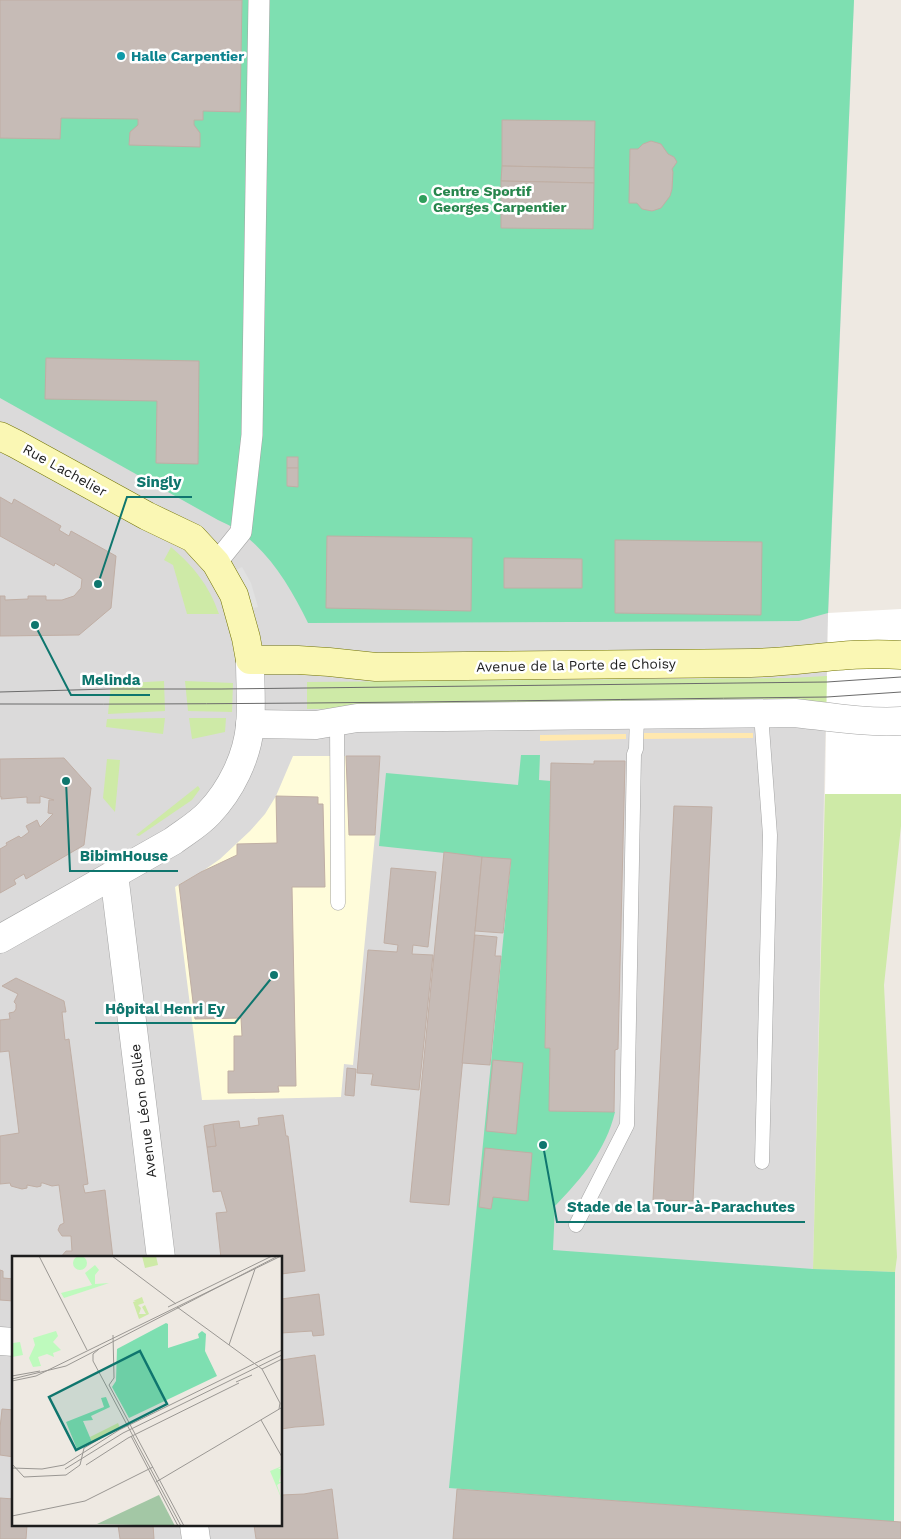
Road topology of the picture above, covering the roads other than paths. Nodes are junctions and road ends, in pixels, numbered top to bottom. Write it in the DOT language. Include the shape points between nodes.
graph roads {
  1 [pos="258,0"];
  2 [pos="0,436"];
  3 [pos="216,563"];
  4 [pos="901,654"];
  5 [pos="250,660"];
  6 [pos="761,714"];
  7 [pos="637,715"];
  8 [pos="901,720"];
  9 [pos="337,721"];
  10 [pos="250,724"];
  11 [pos="114,874"];
  12 [pos="338,903"];
  13 [pos="0,939"];
  14 [pos="762,1162"];
  15 [pos="576,1225"];
  16 [pos="161,1256"];
  17 [pos="194,1526"];
  18 [pos="196,1539"];
  1 -- 3 [label="street" via="252,435 241,532"];
  2 -- 3 [label="main road, Rue Lachelier" via="193,538"];
  3 -- 5 [label="main road, Rue Lachelier" via="234,595"];
  4 -- 5 [label="main road, Avenue de la Porte de Choisy" via="827,656 751,664 376,668 322,661"];
  5 -- 10 [label="street"];
  6 -- 7 [label="street"];
  6 -- 8 [label="street"];
  6 -- 14 [label="lane" via="770,835"];
  7 -- 9 [label="street" via="357,718"];
  7 -- 15 [label="lane" via="627,1125"];
  9 -- 10 [label="street" via="316,725"];
  9 -- 12 [label="lane"];
  10 -- 11 [label="street" via="240,765 209,813 173,841"];
  11 -- 13 [label="street"];
  11 -- 16 [label="street, Avenue Léon Bollée"];
  17 -- 18 [label="street"];
}
